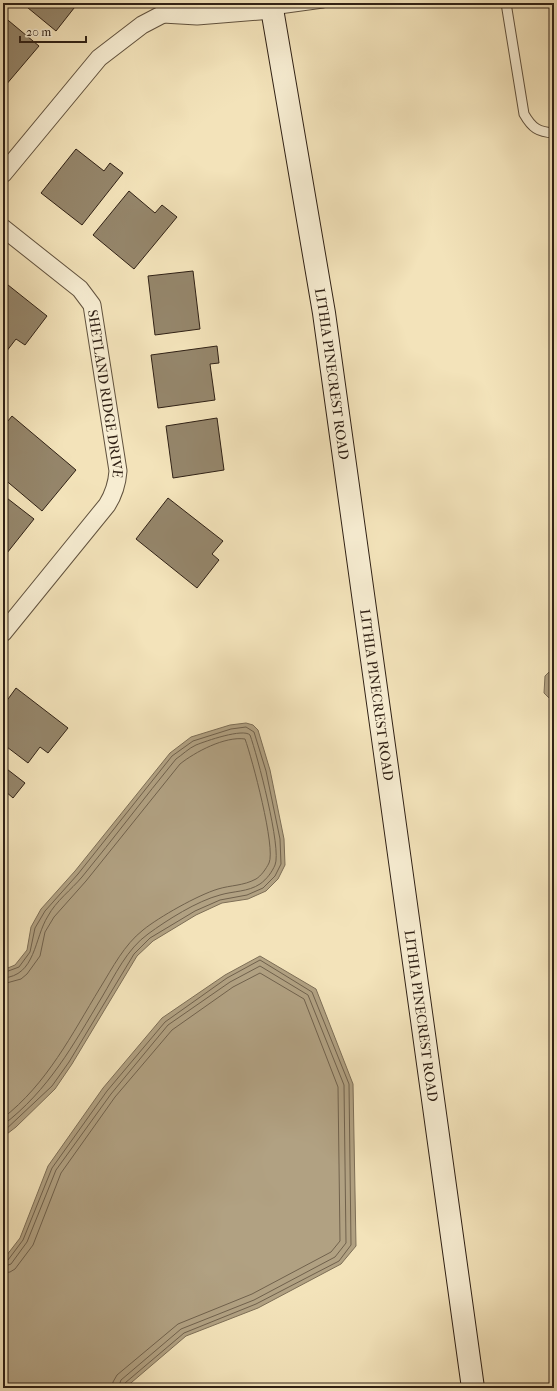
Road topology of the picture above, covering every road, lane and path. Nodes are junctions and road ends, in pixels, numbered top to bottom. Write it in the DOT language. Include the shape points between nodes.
graph roads {
  1 [pos="179,3"];
  2 [pos="323,3"];
  3 [pos="506,3"];
  4 [pos="271,7"];
  5 [pos="163,14"];
  6 [pos="554,133"];
  7 [pos="3,174"];
  8 [pos="3,228"];
  9 [pos="3,633"];
  10 [pos="473,1388"];
  1 -- 5 [label="street"];
  2 -- 4 [label="lane"];
  3 -- 6 [label="lane" via="524,114 528,122 541,132"];
  4 -- 5 [label="street" via="197,16"];
  4 -- 10 [label="main road, LITHIA PINECREST ROAD" via="324,313"];
  5 -- 7 [label="street" via="142,25 99,58"];
  8 -- 9 [label="street, SHETLAND RIDGE DRIVE" via="80,289 92,305 118,472 117,484 107,505"];
}
